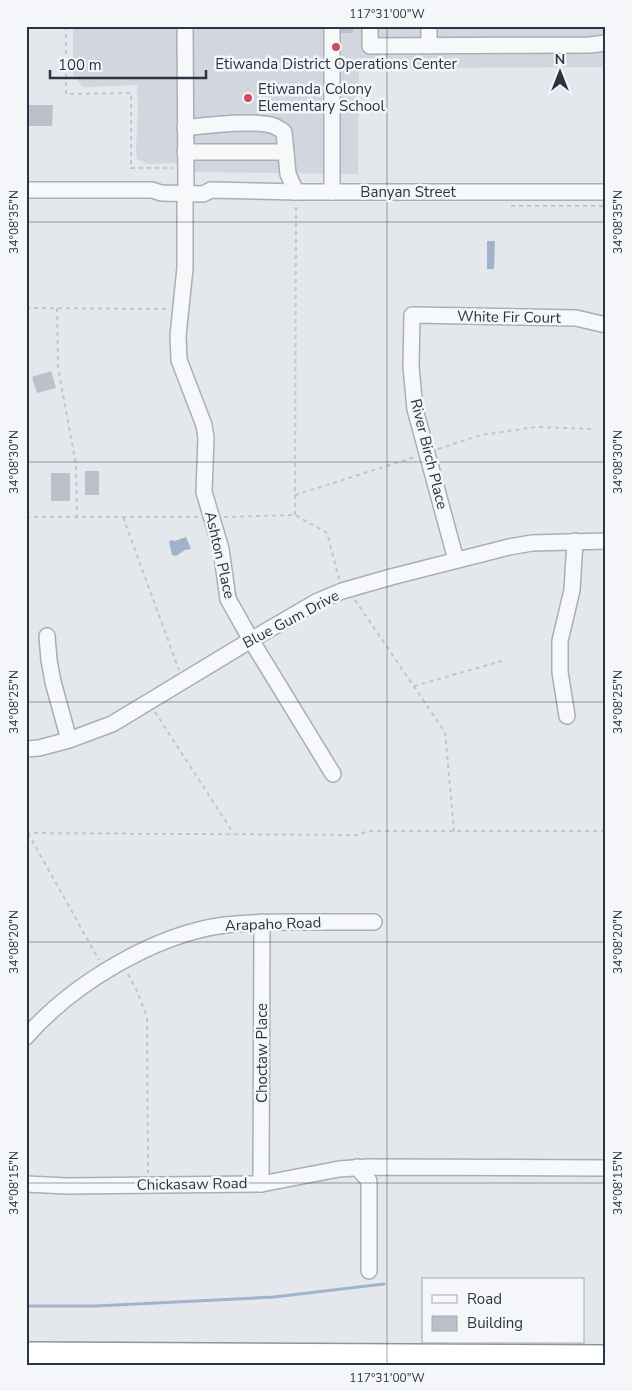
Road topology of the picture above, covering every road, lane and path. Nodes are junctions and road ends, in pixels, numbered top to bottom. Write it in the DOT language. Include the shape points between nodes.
graph roads {
  1 [pos="66,26"];
  2 [pos="185,26"];
  3 [pos="332,26"];
  4 [pos="370,26"];
  5 [pos="429,26"];
  6 [pos="606,42"];
  7 [pos="428,46"];
  8 [pos="185,128"];
  9 [pos="185,152"];
  10 [pos="286,152"];
  11 [pos="185,168"];
  12 [pos="26,190"];
  13 [pos="185,190"];
  14 [pos="296,192"];
  15 [pos="332,192"];
  16 [pos="606,192"];
  17 [pos="26,308"];
  18 [pos="57,308"];
  19 [pos="181,309"];
  20 [pos="412,315"];
  21 [pos="606,325"];
  22 [pos="592,429"];
  23 [pos="427,453"];
  24 [pos="295,495"];
  25 [pos="295,515"];
  26 [pos="26,516"];
  27 [pos="77,517"];
  28 [pos="123,517"];
  29 [pos="212,517"];
  30 [pos="575,541"];
  31 [pos="606,541"];
  32 [pos="456,560"];
  33 [pos="345,590"];
  34 [pos="47,636"];
  35 [pos="251,640"];
  36 [pos="502,662"];
  37 [pos="183,681"];
  38 [pos="414,686"];
  39 [pos="148,702"];
  40 [pos="567,716"];
  41 [pos="69,740"];
  42 [pos="26,750"];
  43 [pos="333,774"];
  44 [pos="454,831"];
  45 [pos="606,832"];
  46 [pos="27,833"];
  47 [pos="232,834"];
  48 [pos="26,838"];
  49 [pos="262,922"];
  50 [pos="374,922"];
  51 [pos="122,961"];
  52 [pos="106,971"];
  53 [pos="29,1029"];
  54 [pos="357,1168"];
  55 [pos="606,1168"];
  56 [pos="26,1184"];
  57 [pos="261,1184"];
  58 [pos="148,1185"];
  59 [pos="369,1271"];
  60 [pos="26,1353"];
  61 [pos="606,1356"];
  1 -- 11 [label="path" via="66,94 131,93 131,168"];
  2 -- 8 [label="street, Ashton Place"];
  3 -- 15 [label="street"];
  4 -- 7 [label="street" via="370,46"];
  5 -- 7 [label="street"];
  6 -- 7 [label="street" via="590,46"];
  8 -- 9 [label="street, Ashton Place"];
  8 -- 10 [label="street" via="245,123 272,125 284,132"];
  9 -- 10 [label="street"];
  9 -- 11 [label="street, Ashton Place"];
  10 -- 14 [label="street" via="288,174"];
  11 -- 13 [label="street, Ashton Place"];
  12 -- 13 [label="street, Banyan Street" via="152,190 161,193"];
  13 -- 14 [label="street, Banyan Street" via="203,194 211,190"];
  13 -- 19 [label="street, Ashton Place" via="185,268"];
  14 -- 15 [label="street, Banyan Street"];
  14 -- 24 [label="path"];
  15 -- 16 [label="street, Banyan Street"];
  17 -- 18 [label="path"];
  18 -- 19 [label="path"];
  18 -- 27 [label="path" via="58,367 76,465"];
  19 -- 29 [label="street, Ashton Place" via="179,360 204,425 204,492"];
  20 -- 21 [label="street, White Fir Court" via="576,318"];
  20 -- 23 [label="street, River Birch Place" via="410,367 415,409"];
  22 -- 23 [label="path" via="536,428 482,435"];
  23 -- 24 [label="path"];
  23 -- 32 [label="street, River Birch Place"];
  24 -- 25 [label="path"];
  25 -- 29 [label="path"];
  25 -- 33 [label="path" via="327,533"];
  26 -- 27 [label="path"];
  27 -- 28 [label="path"];
  28 -- 29 [label="path"];
  28 -- 37 [label="path"];
  29 -- 35 [label="street, Ashton Place" via="221,549 228,599"];
  30 -- 31 [label="street, Blue Gum Drive"];
  30 -- 32 [label="street, Blue Gum Drive" via="532,543"];
  30 -- 40 [label="street" via="572,590 560,641 560,672"];
  32 -- 33 [label="street, Blue Gum Drive"];
  33 -- 35 [label="street, Blue Gum Drive" via="316,602"];
  33 -- 38 [label="path"];
  34 -- 41 [label="street" via="53,682"];
  35 -- 37 [label="street, Blue Gum Drive"];
  35 -- 43 [label="street, Ashton Place"];
  36 -- 38 [label="path"];
  37 -- 39 [label="street, Blue Gum Drive"];
  38 -- 44 [label="path" via="445,732"];
  39 -- 41 [label="street, Blue Gum Drive" via="112,724"];
  39 -- 47 [label="path"];
  41 -- 42 [label="street, Blue Gum Drive"];
  44 -- 45 [label="path"];
  44 -- 47 [label="path" via="368,831 358,835"];
  46 -- 47 [label="path"];
  46 -- 48 [label="path"];
  46 -- 52 [label="path"];
  49 -- 50 [label="street, Arapaho Road"];
  49 -- 51 [label="street, Arapaho Road" via="224,925 185,934"];
  49 -- 57 [label="street, Choctaw Place"];
  51 -- 52 [label="street, Arapaho Road"];
  51 -- 58 [label="path" via="147,1017"];
  52 -- 53 [label="street, Arapaho Road"];
  54 -- 55 [label="street, Chickasaw Road"];
  54 -- 57 [label="street, Chickasaw Road"];
  54 -- 59 [label="street" via="369,1181"];
  56 -- 58 [label="street, Chickasaw Road"];
  57 -- 58 [label="street, Chickasaw Road"];
  60 -- 61 [label="highway"];
}
